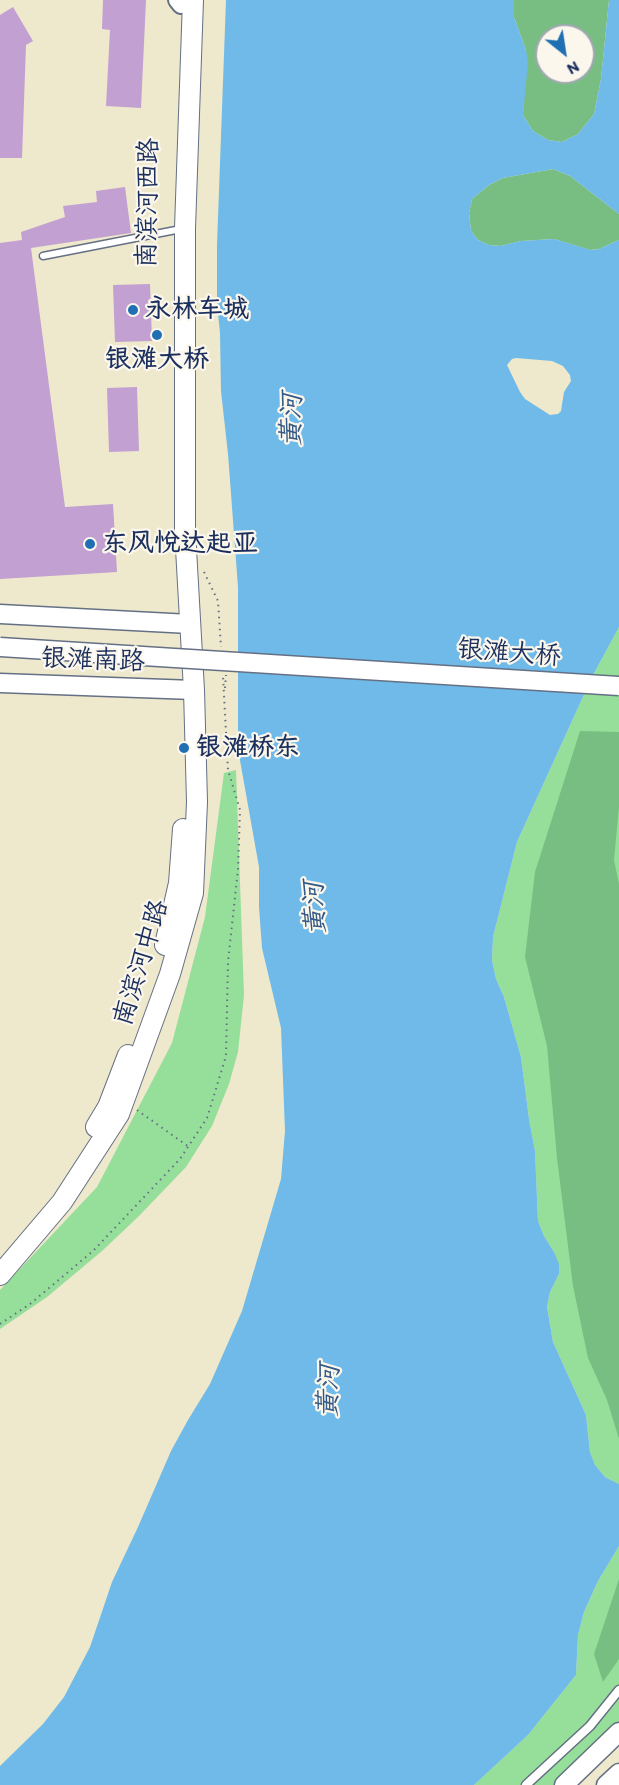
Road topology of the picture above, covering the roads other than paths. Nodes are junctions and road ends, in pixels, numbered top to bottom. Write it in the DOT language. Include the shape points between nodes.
graph roads {
  1 [pos="183,1"];
  2 [pos="180,229"];
  3 [pos="43,256"];
  4 [pos="0,614"];
  5 [pos="185,624"];
  6 [pos="0,647"];
  7 [pos="0,660"];
  8 [pos="0,683"];
  9 [pos="619,686"];
  10 [pos="189,690"];
  11 [pos="619,699"];
  12 [pos="0,1256"];
  13 [pos="0,1275"];
  14 [pos="619,1690"];
  15 [pos="619,1732"];
  16 [pos="619,1773"];
  17 [pos="526,1785"];
  18 [pos="564,1785"];
  19 [pos="606,1785"];
  1 -- 2 [label="highway, 南滨河西路"];
  2 -- 3 [label="lane"];
  2 -- 5 [label="highway, 南滨河西路"];
  4 -- 5 [label="main road, 银滩南路"];
  5 -- 10 [label="highway, 南滨河中路"];
  6 -- 9 [label="main road, 银滩大桥, bridge"];
  7 -- 11 [label="main road, 银滩大桥"];
  8 -- 10 [label="main road, 银滩南路"];
  10 -- 12 [label="highway, 南滨河中路" via="179,883 160,971 108,1107 52,1196"];
  10 -- 13 [label="highway, 南滨河中路" via="197,802 193,893 170,974 119,1114 62,1202"];
  14 -- 17 [label="street" via="590,1726"];
  15 -- 18 [label="main road"];
  16 -- 19 [label="main road"];
}
